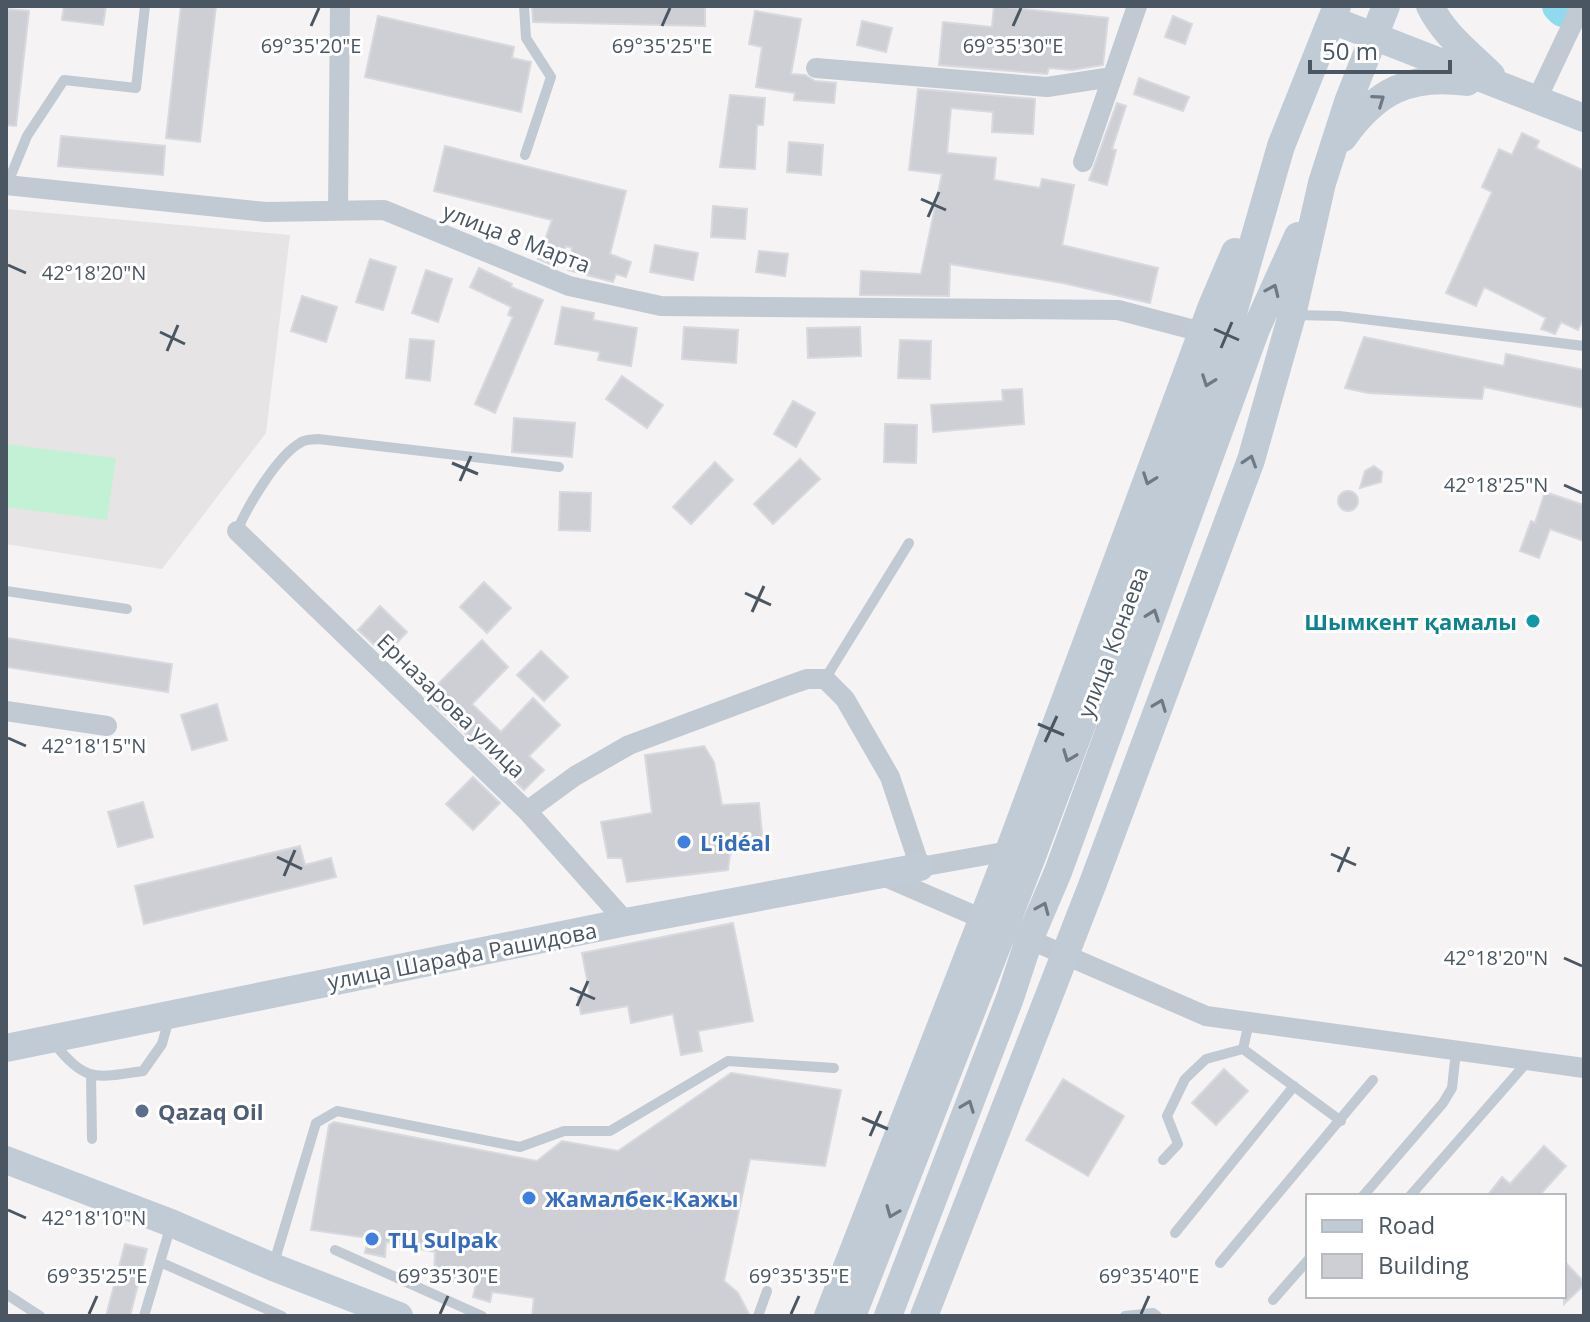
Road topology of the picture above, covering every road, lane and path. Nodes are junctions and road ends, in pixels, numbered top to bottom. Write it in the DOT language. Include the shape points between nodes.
graph roads {
  1 [pos="145,6"];
  2 [pos="340,6"];
  3 [pos="524,6"];
  4 [pos="1137,6"];
  5 [pos="1386,6"];
  6 [pos="1430,6"];
  7 [pos="1581,6"];
  8 [pos="1335,13"];
  9 [pos="1375,36"];
  10 [pos="816,68"];
  11 [pos="1112,77"];
  12 [pos="1503,87"];
  13 [pos="1537,99"];
  14 [pos="1584,118"];
  15 [pos="1281,146"];
  16 [pos="525,155"];
  17 [pos="1083,162"];
  18 [pos="1326,171"];
  19 [pos="6,185"];
  20 [pos="338,211"];
  21 [pos="1292,315"];
  22 [pos="1202,332"];
  23 [pos="1584,346"];
  24 [pos="559,467"];
  25 [pos="237,531"];
  26 [pos="909,543"];
  27 [pos="6,591"];
  28 [pos="127,609"];
  29 [pos="825,679"];
  30 [pos="6,711"];
  31 [pos="107,726"];
  32 [pos="527,811"];
  33 [pos="1009,851"];
  34 [pos="920,867"];
  35 [pos="881,875"];
  36 [pos="626,922"];
  37 [pos="1005,930"];
  38 [pos="1065,956"];
  39 [pos="171,1013"];
  40 [pos="1249,1022"];
  41 [pos="49,1038"];
  42 [pos="6,1048"];
  43 [pos="1243,1049"];
  44 [pos="1456,1051"];
  45 [pos="1528,1061"];
  46 [pos="834,1068"];
  47 [pos="1584,1068"];
  48 [pos="91,1075"];
  49 [pos="1373,1080"];
  50 [pos="1294,1086"];
  51 [pos="1341,1121"];
  52 [pos="92,1139"];
  53 [pos="6,1160"];
  54 [pos="1163,1160"];
  55 [pos="1365,1194"];
  56 [pos="1412,1194"];
  57 [pos="171,1223"];
  58 [pos="1175,1233"];
  59 [pos="335,1250"];
  60 [pos="160,1262"];
  61 [pos="1306,1262"];
  62 [pos="1220,1263"];
  63 [pos="273,1267"];
  64 [pos="767,1291"];
  65 [pos="6,1294"];
  66 [pos="1273,1300"];
  67 [pos="383,1313"];
  68 [pos="40,1316"];
  69 [pos="144,1316"];
  70 [pos="282,1316"];
  71 [pos="482,1316"];
  72 [pos="758,1316"];
  73 [pos="828,1316"];
  74 [pos="852,1316"];
  75 [pos="888,1316"];
  76 [pos="924,1316"];
  77 [pos="1125,1316"];
  78 [pos="1157,1316"];
  1 -- 19 [label="lane" via="136,88 64,80 27,136"];
  2 -- 20 [label="street"];
  3 -- 16 [label="lane" via="526,38 551,77"];
  4 -- 11 [label="street"];
  5 -- 9 [label="main road, улица Конаева"];
  6 -- 12 [label="main road" via="1457,44"];
  7 -- 13 [label="street"];
  8 -- 9 [label="main road"];
  8 -- 15 [label="main road, улица Конаева"];
  9 -- 12 [label="main road"];
  9 -- 18 [label="main road, улица Конаева"];
  10 -- 11 [label="street" via="1047,87"];
  11 -- 17 [label="street"];
  12 -- 13 [label="main road"];
  18 -- 12 [label="main road, one-way" via="1359,115 1411,81 1440,78"];
  13 -- 14 [label="main road"];
  15 -- 22 [label="main road"];
  15 -- 37 [label="main road, улица Конаева, one-way" via="1233,313"];
  18 -- 21 [label="main road, улица Конаева"];
  37 -- 18 [label="main road, улица Конаева, one-way" via="1064,857 1256,329"];
  19 -- 20 [label="street, улица 8 Марта" via="266,212"];
  20 -- 22 [label="street, улица 8 Марта" via="384,210 569,286 661,306 1118,310"];
  21 -- 23 [label="lane"];
  38 -- 21 [label="main road, улица Конаева, one-way" via="1251,460"];
  22 -- 33 [label="main road, one-way"];
  24 -- 25 [label="lane" via="303,440 250,501"];
  25 -- 32 [label="street, Ерназарова улица"];
  26 -- 29 [label="lane"];
  27 -- 28 [label="lane"];
  29 -- 32 [label="street" via="807,679 629,745"];
  29 -- 34 [label="street" via="845,699 890,777"];
  30 -- 31 [label="street"];
  32 -- 36 [label="street, Ерназарова улица"];
  33 -- 34 [label="street"];
  33 -- 37 [label="main road"];
  34 -- 35 [label="main road, улица Шарафа Рашидова"];
  35 -- 36 [label="main road, улица Шарафа Рашидова"];
  35 -- 37 [label="street"];
  36 -- 39 [label="main road, улица Шарафа Рашидова"];
  37 -- 38 [label="street"];
  37 -- 73 [label="main road"];
  37 -- 74 [label="main road, улица Конаева, one-way"];
  75 -- 37 [label="main road, улица Конаева, one-way" via="1010,998"];
  38 -- 40 [label="street" via="1206,1016"];
  38 -- 76 [label="main road, улица Конаева"];
  39 -- 41 [label="main road, улица Шарафа Рашидова"];
  39 -- 48 [label="lane" via="162,1044 143,1071"];
  40 -- 43 [label="lane"];
  40 -- 44 [label="street"];
  41 -- 42 [label="main road, улица Шарафа Рашидова"];
  41 -- 48 [label="lane" via="70,1063"];
  43 -- 50 [label="lane"];
  43 -- 54 [label="lane" via="1206,1059 1185,1079 1167,1116 1178,1144"];
  44 -- 45 [label="street"];
  44 -- 55 [label="lane" via="1452,1088 1443,1103"];
  45 -- 47 [label="street"];
  45 -- 56 [label="lane"];
  46 -- 63 [label="lane" via="728,1061 610,1131 564,1131 520,1147 337,1111 316,1123"];
  48 -- 52 [label="lane"];
  49 -- 51 [label="lane"];
  50 -- 51 [label="lane"];
  50 -- 58 [label="lane"];
  51 -- 62 [label="lane"];
  53 -- 57 [label="main road"];
  57 -- 60 [label="lane"];
  57 -- 63 [label="main road"];
  59 -- 71 [label="lane"];
  60 -- 69 [label="lane"];
  60 -- 70 [label="lane"];
  61 -- 66 [label="lane"];
  63 -- 67 [label="main road"];
  64 -- 72 [label="lane"];
  65 -- 68 [label="lane"];
  77 -- 78 [label="lane"];
}
